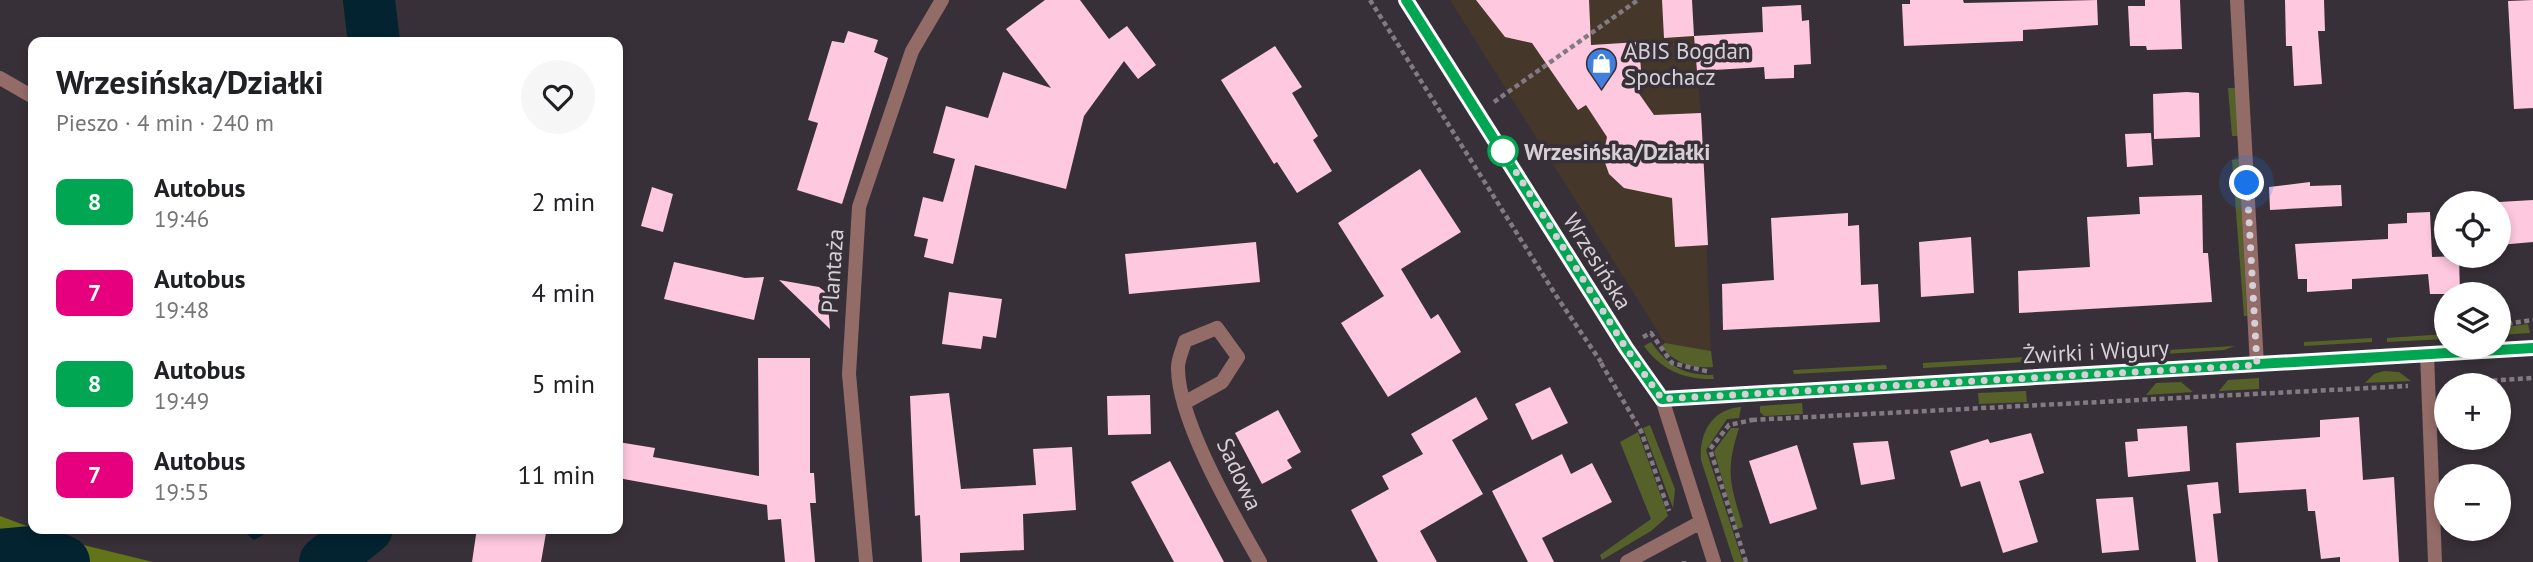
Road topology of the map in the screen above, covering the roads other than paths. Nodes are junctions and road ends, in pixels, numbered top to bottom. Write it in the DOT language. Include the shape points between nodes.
graph roads {
  1 [pos="943,0"];
  2 [pos="1406,0"];
  3 [pos="2237,0"];
  4 [pos="0,78"];
  5 [pos="28,94"];
  6 [pos="2533,348"];
  7 [pos="2427,354"];
  8 [pos="2257,365"];
  9 [pos="1662,399"];
  10 [pos="1184,403"];
  11 [pos="1701,522"];
  12 [pos="866,562"];
  13 [pos="1260,562"];
  14 [pos="1627,562"];
  15 [pos="1714,562"];
  16 [pos="2435,562"];
  1 -- 12 [label="street, Plantaża" via="912,51 859,206 849,374"];
  2 -- 9 [label="street, Wrzesińska"];
  3 -- 8 [label="street"];
  4 -- 5 [label="street"];
  6 -- 7 [label="street, Żwirki i Wigury"];
  7 -- 8 [label="street, Żwirki i Wigury"];
  7 -- 16 [label="street"];
  8 -- 9 [label="street, Żwirki i Wigury"];
  9 -- 11 [label="street, Wrzesińska"];
  10 -- 10 [label="street, Sadowa" via="1222,382 1238,357 1217,328 1185,341 1178,367"];
  10 -- 13 [label="street, Sadowa" via="1219,489"];
  11 -- 14 [label="street"];
  11 -- 15 [label="street, Wrzesińska"];
}
